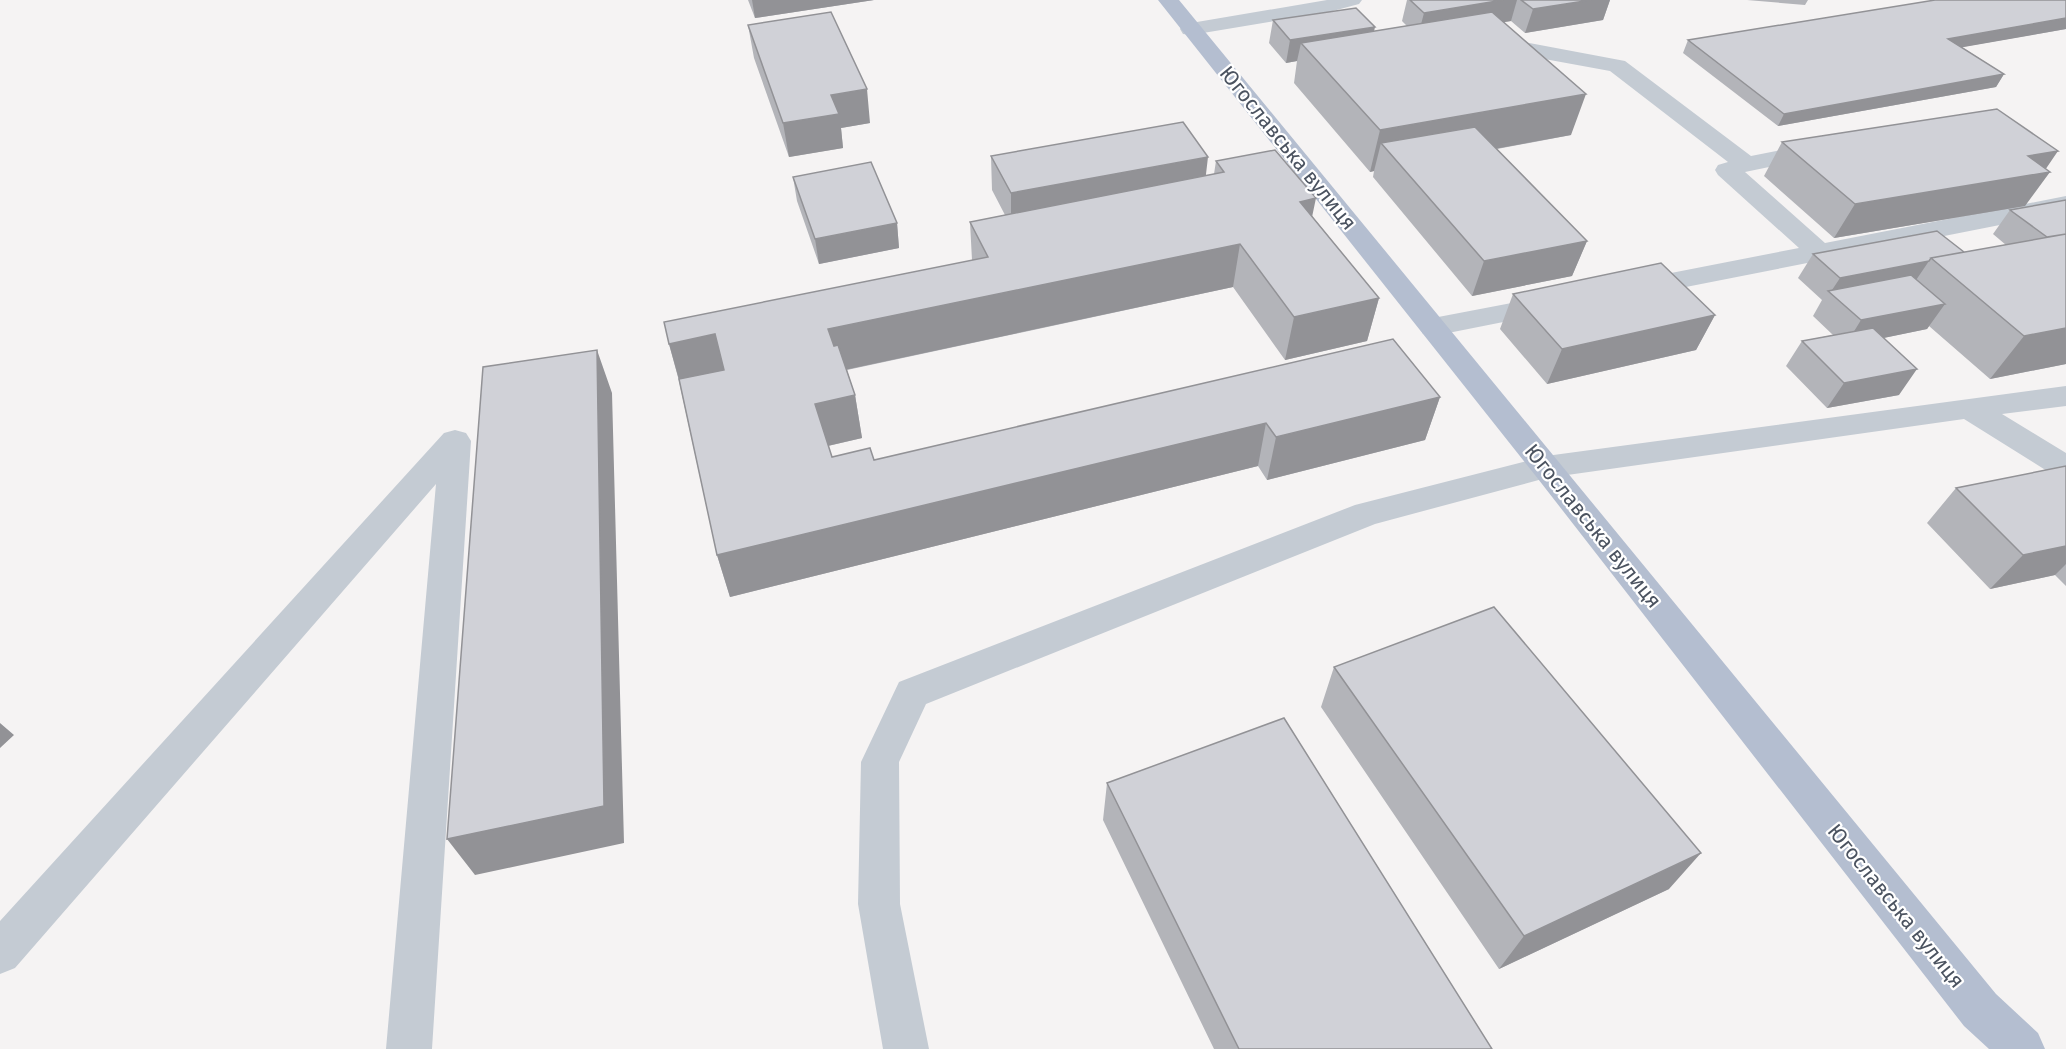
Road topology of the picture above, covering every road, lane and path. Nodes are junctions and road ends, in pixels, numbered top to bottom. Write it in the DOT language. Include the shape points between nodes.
graph roads {
  1 [pos="1168,0"];
  2 [pos="1352,0"];
  3 [pos="1191,29"];
  4 [pos="1470,44"];
  5 [pos="1839,146"];
  6 [pos="1746,164"];
  7 [pos="2066,204"];
  8 [pos="1820,252"];
  9 [pos="1609,293"];
  10 [pos="1574,300"];
  11 [pos="1433,327"];
  12 [pos="2066,396"];
  13 [pos="1969,408"];
  14 [pos="1546,467"];
  15 [pos="2066,468"];
  16 [pos="0,953"];
  17 [pos="409,1049"];
  18 [pos="906,1049"];
  19 [pos="2022,1049"];
  1 -- 3 [label="main road, Югославська вулиця"];
  2 -- 3 [label="lane"];
  3 -- 11 [label="main road, Югославська вулиця"];
  4 -- 6 [label="lane" via="1528,48 1617,66"];
  5 -- 6 [label="lane"];
  6 -- 8 [label="lane" via="1727,170"];
  7 -- 8 [label="lane"];
  8 -- 9 [label="lane"];
  10 -- 11 [label="lane"];
  11 -- 14 [label="main road, Югославська вулиця"];
  12 -- 13 [label="lane"];
  13 -- 14 [label="lane"];
  13 -- 15 [label="lane"];
  14 -- 18 [label="lane" via="1367,514 912,693 880,762 879,904"];
  14 -- 19 [label="main road, Югославська вулиця" via="1980,1010"];
  16 -- 17 [label="lane" via="455,441"];
}
